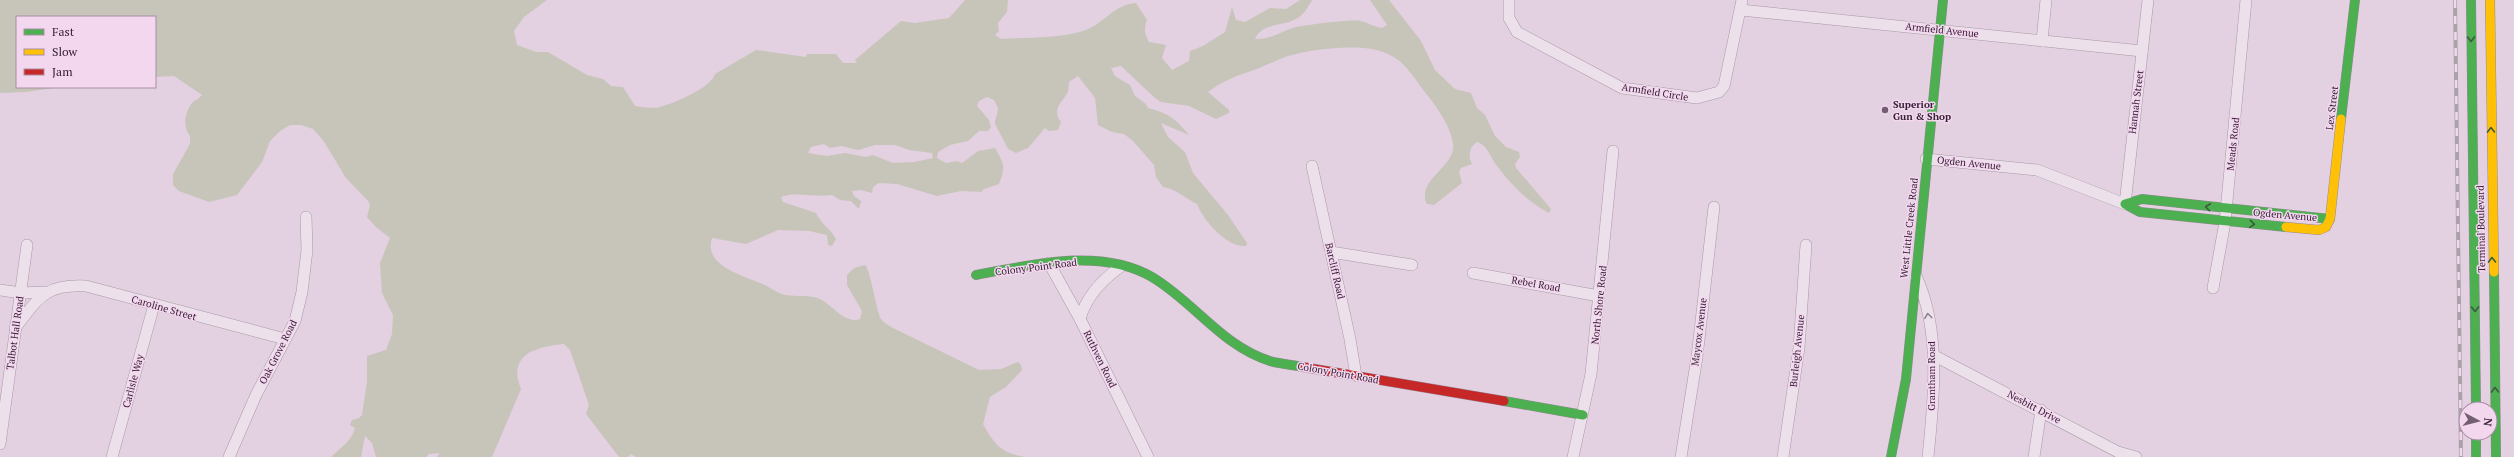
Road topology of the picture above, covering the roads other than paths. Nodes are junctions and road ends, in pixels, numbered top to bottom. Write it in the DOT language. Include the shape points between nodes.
graph roads {
  1 [pos="1509,0"];
  2 [pos="1943,0"];
  3 [pos="2046,0"];
  4 [pos="2148,0"];
  5 [pos="2246,0"];
  6 [pos="2355,0"];
  7 [pos="2471,0"];
  8 [pos="2490,0"];
  9 [pos="1742,5"];
  10 [pos="1940,30"];
  11 [pos="2042,41"];
  12 [pos="2142,51"];
  13 [pos="1613,150"];
  14 [pos="1926,158"];
  15 [pos="1312,166"];
  16 [pos="2125,204"];
  17 [pos="1714,206"];
  18 [pos="2226,209"];
  19 [pos="306,217"];
  20 [pos="2330,219"];
  21 [pos="2225,222"];
  22 [pos="26,245"];
  23 [pos="1806,245"];
  24 [pos="1331,252"];
  25 [pos="1049,263"];
  26 [pos="1412,265"];
  27 [pos="1120,267"];
  28 [pos="1473,273"];
  29 [pos="1915,274"];
  30 [pos="976,275"];
  31 [pos="2213,288"];
  32 [pos="0,290"];
  33 [pos="44,292"];
  34 [pos="21,293"];
  35 [pos="1599,296"];
  36 [pos="154,305"];
  37 [pos="1080,319"];
  38 [pos="16,328"];
  39 [pos="285,339"];
  40 [pos="1933,355"];
  41 [pos="1356,376"];
  42 [pos="2476,401"];
  43 [pos="2041,410"];
  44 [pos="1583,415"];
  45 [pos="2476,441"];
  46 [pos="0,444"];
  47 [pos="112,457"];
  48 [pos="229,457"];
  49 [pos="1148,457"];
  50 [pos="1573,457"];
  51 [pos="1681,457"];
  52 [pos="1783,457"];
  53 [pos="1891,457"];
  54 [pos="1928,457"];
  55 [pos="2034,457"];
  56 [pos="2136,457"];
  57 [pos="2476,457"];
  58 [pos="2496,457"];
  1 -- 9 [label="street, Armfield Circle" via="1509,18 1517,32 1617,86 1697,98 1719,92 1724,86"];
  2 -- 10 [label="main road, West Little Creek Road"];
  3 -- 11 [label="street"];
  4 -- 12 [label="street, Hannah Street"];
  5 -- 18 [label="street, Meads Road"];
  6 -- 20 [label="main road, Lex Street"];
  7 -- 42 [label="main road, Terminal Boulevard, one-way"];
  58 -- 8 [label="main road, Terminal Boulevard, one-way"];
  9 -- 10 [label="street, Armfield Avenue"];
  10 -- 11 [label="street, Armfield Avenue"];
  10 -- 14 [label="main road, West Little Creek Road"];
  11 -- 12 [label="street, Armfield Avenue"];
  12 -- 16 [label="street, Hannah Street"];
  13 -- 35 [label="street, North Shore Road"];
  14 -- 16 [label="street, Ogden Avenue" via="2037,170"];
  14 -- 29 [label="main road, West Little Creek Road"];
  15 -- 24 [label="street, Barcliff Road"];
  18 -- 16 [label="main road, Ogden Avenue, one-way" via="2142,199"];
  16 -- 21 [label="main road, Ogden Avenue" via="2140,212"];
  17 -- 51 [label="street, Maycox Avenue" via="1697,357"];
  18 -- 20 [label="main road, Ogden Avenue"];
  18 -- 21 [label="street, Meads Road"];
  19 -- 39 [label="street, Oak Grove Road" via="307,250 302,292 295,321"];
  21 -- 20 [label="main road, Ogden Avenue, one-way" via="2319,230 2326,227"];
  21 -- 31 [label="street, Meads Road"];
  22 -- 34 [label="street, Talbot Hall Road"];
  23 -- 52 [label="street, Burleigh Avenue" via="1799,348"];
  24 -- 26 [label="street"];
  24 -- 41 [label="street, Barcliff Road"];
  25 -- 27 [label="main road, Colony Point Road" via="1089,261"];
  25 -- 30 [label="main road, Colony Point Road"];
  25 -- 37 [label="street, Ruthven Road"];
  27 -- 37 [label="street" via="1108,276 1091,296"];
  27 -- 41 [label="main road, Colony Point Road" via="1162,282 1216,331 1244,350 1271,361"];
  28 -- 35 [label="street, Rebel Road"];
  40 -- 29 [label="street, Grantham Road, one-way" via="1926,299"];
  29 -- 53 [label="main road, West Little Creek Road" via="1906,379"];
  32 -- 34 [label="street, Caroline Street"];
  33 -- 34 [label="street, Caroline Street"];
  33 -- 36 [label="street, Caroline Street" via="61,287 86,286"];
  33 -- 38 [label="street"];
  34 -- 38 [label="street, Talbot Hall Road"];
  35 -- 44 [label="street, North Shore Road" via="1591,374"];
  36 -- 39 [label="street, Caroline Street"];
  36 -- 47 [label="street, Carlisle Way"];
  37 -- 49 [label="street, Ruthven Road"];
  38 -- 46 [label="street, Talbot Hall Road"];
  39 -- 48 [label="street, Oak Grove Road" via="256,395"];
  40 -- 43 [label="street, Nesbitt Drive"];
  40 -- 54 [label="street, Grantham Road"];
  41 -- 44 [label="main road, Colony Point Road"];
  43 -- 55 [label="street"];
  43 -- 56 [label="street, Nesbitt Drive" via="2118,452"];
  44 -- 50 [label="street, North Shore Road"];
  45 -- 57 [label="main road"];
}
